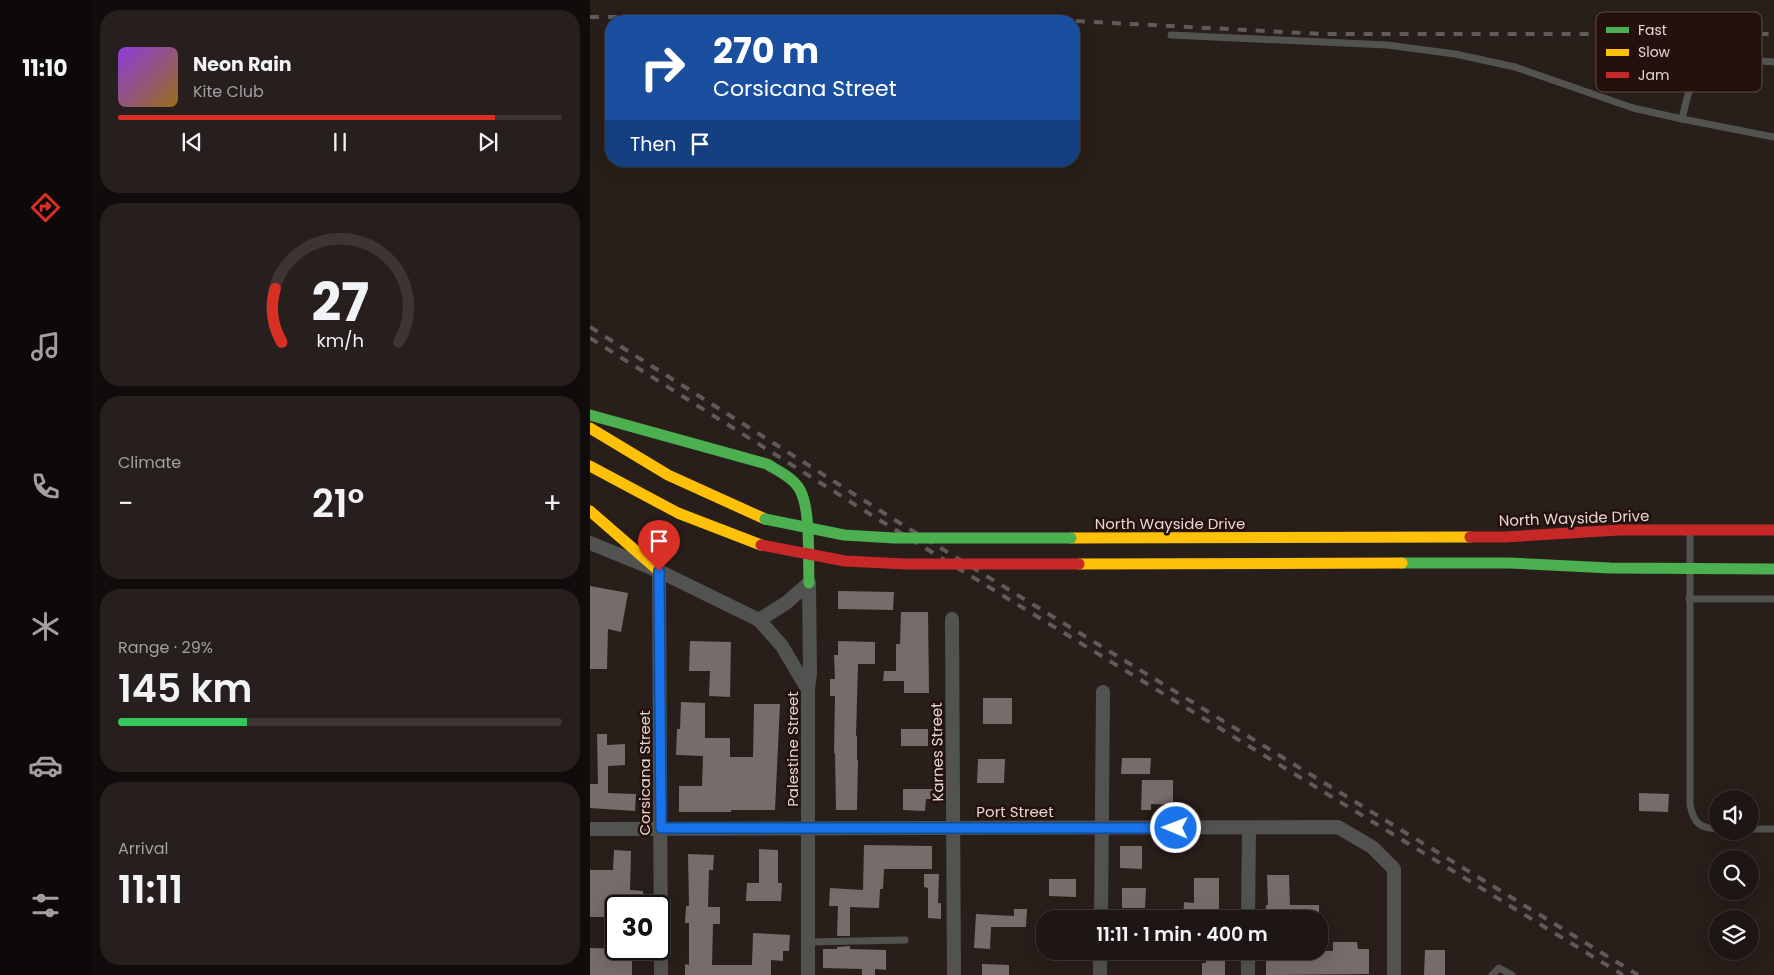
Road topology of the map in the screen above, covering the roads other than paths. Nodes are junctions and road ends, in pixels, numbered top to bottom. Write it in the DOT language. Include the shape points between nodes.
graph roads {
  1 [pos="1171,34"];
  2 [pos="1689,92"];
  3 [pos="1682,119"];
  4 [pos="1774,137"];
  5 [pos="590,415"];
  6 [pos="590,428"];
  7 [pos="590,466"];
  8 [pos="590,511"];
  9 [pos="1690,530"];
  10 [pos="1774,530"];
  11 [pos="590,543"];
  12 [pos="1689,569"];
  13 [pos="1774,569"];
  14 [pos="659,571"];
  15 [pos="808,583"];
  16 [pos="1689,599"];
  17 [pos="1774,599"];
  18 [pos="952,619"];
  19 [pos="759,620"];
  20 [pos="808,690"];
  21 [pos="1103,692"];
  22 [pos="1102,827"];
  23 [pos="590,828"];
  24 [pos="661,828"];
  25 [pos="808,828"];
  26 [pos="954,828"];
  27 [pos="1249,828"];
  28 [pos="1709,828"];
  29 [pos="1759,829"];
  30 [pos="1774,829"];
  31 [pos="1101,910"];
  32 [pos="1248,910"];
  33 [pos="905,940"];
  34 [pos="808,942"];
  35 [pos="1100,960"];
  36 [pos="1248,960"];
  37 [pos="661,975"];
  38 [pos="808,975"];
  39 [pos="954,975"];
  40 [pos="1100,975"];
  41 [pos="1248,975"];
  42 [pos="1394,975"];
  43 [pos="1492,975"];
  44 [pos="1512,975"];
  1 -- 3 [label="lane" via="1387,45 1455,54 1515,67 1633,108"];
  2 -- 3 [label="lane"];
  3 -- 4 [label="lane"];
  5 -- 15 [label="main road" via="767,464 789,477 801,492 805,507"];
  6 -- 9 [label="main road, North Wayside Drive, bridge" via="668,475 765,519 844,535 894,538 1504,537 1619,530"];
  7 -- 12 [label="main road, bridge" via="678,513 761,545 845,561 905,564 1509,563"];
  8 -- 14 [label="main road"];
  9 -- 10 [label="main road, North Wayside Drive"];
  9 -- 12 [label="lane"];
  11 -- 14 [label="street"];
  12 -- 13 [label="main road"];
  12 -- 16 [label="lane"];
  14 -- 19 [label="street"];
  14 -- 24 [label="street, Corsicana Street"];
  15 -- 19 [label="street" via="786,603"];
  15 -- 20 [label="street, Palestine Street"];
  16 -- 17 [label="lane"];
  16 -- 28 [label="lane" via="1690,806 1693,818 1700,826"];
  18 -- 26 [label="street, Karnes Street"];
  19 -- 20 [label="street" via="782,646"];
  20 -- 25 [label="street, Palestine Street"];
  21 -- 22 [label="street"];
  22 -- 26 [label="street, Port Street"];
  22 -- 27 [label="street, Port Street"];
  22 -- 31 [label="street"];
  23 -- 24 [label="street, Port Street"];
  24 -- 25 [label="street, Port Street"];
  24 -- 37 [label="street, Corsicana Street"];
  25 -- 26 [label="street, Port Street"];
  25 -- 34 [label="street, Palestine Street"];
  26 -- 39 [label="street, Karnes Street"];
  27 -- 32 [label="street"];
  27 -- 42 [label="street, Port Street" via="1338,827 1372,847 1394,869"];
  29 -- 30 [label="lane"];
  33 -- 34 [label="lane"];
  34 -- 38 [label="street, Palestine Street"];
  35 -- 40 [label="street"];
  36 -- 41 [label="street"];
  43 -- 44 [label="lane" via="1499,968"];
}
